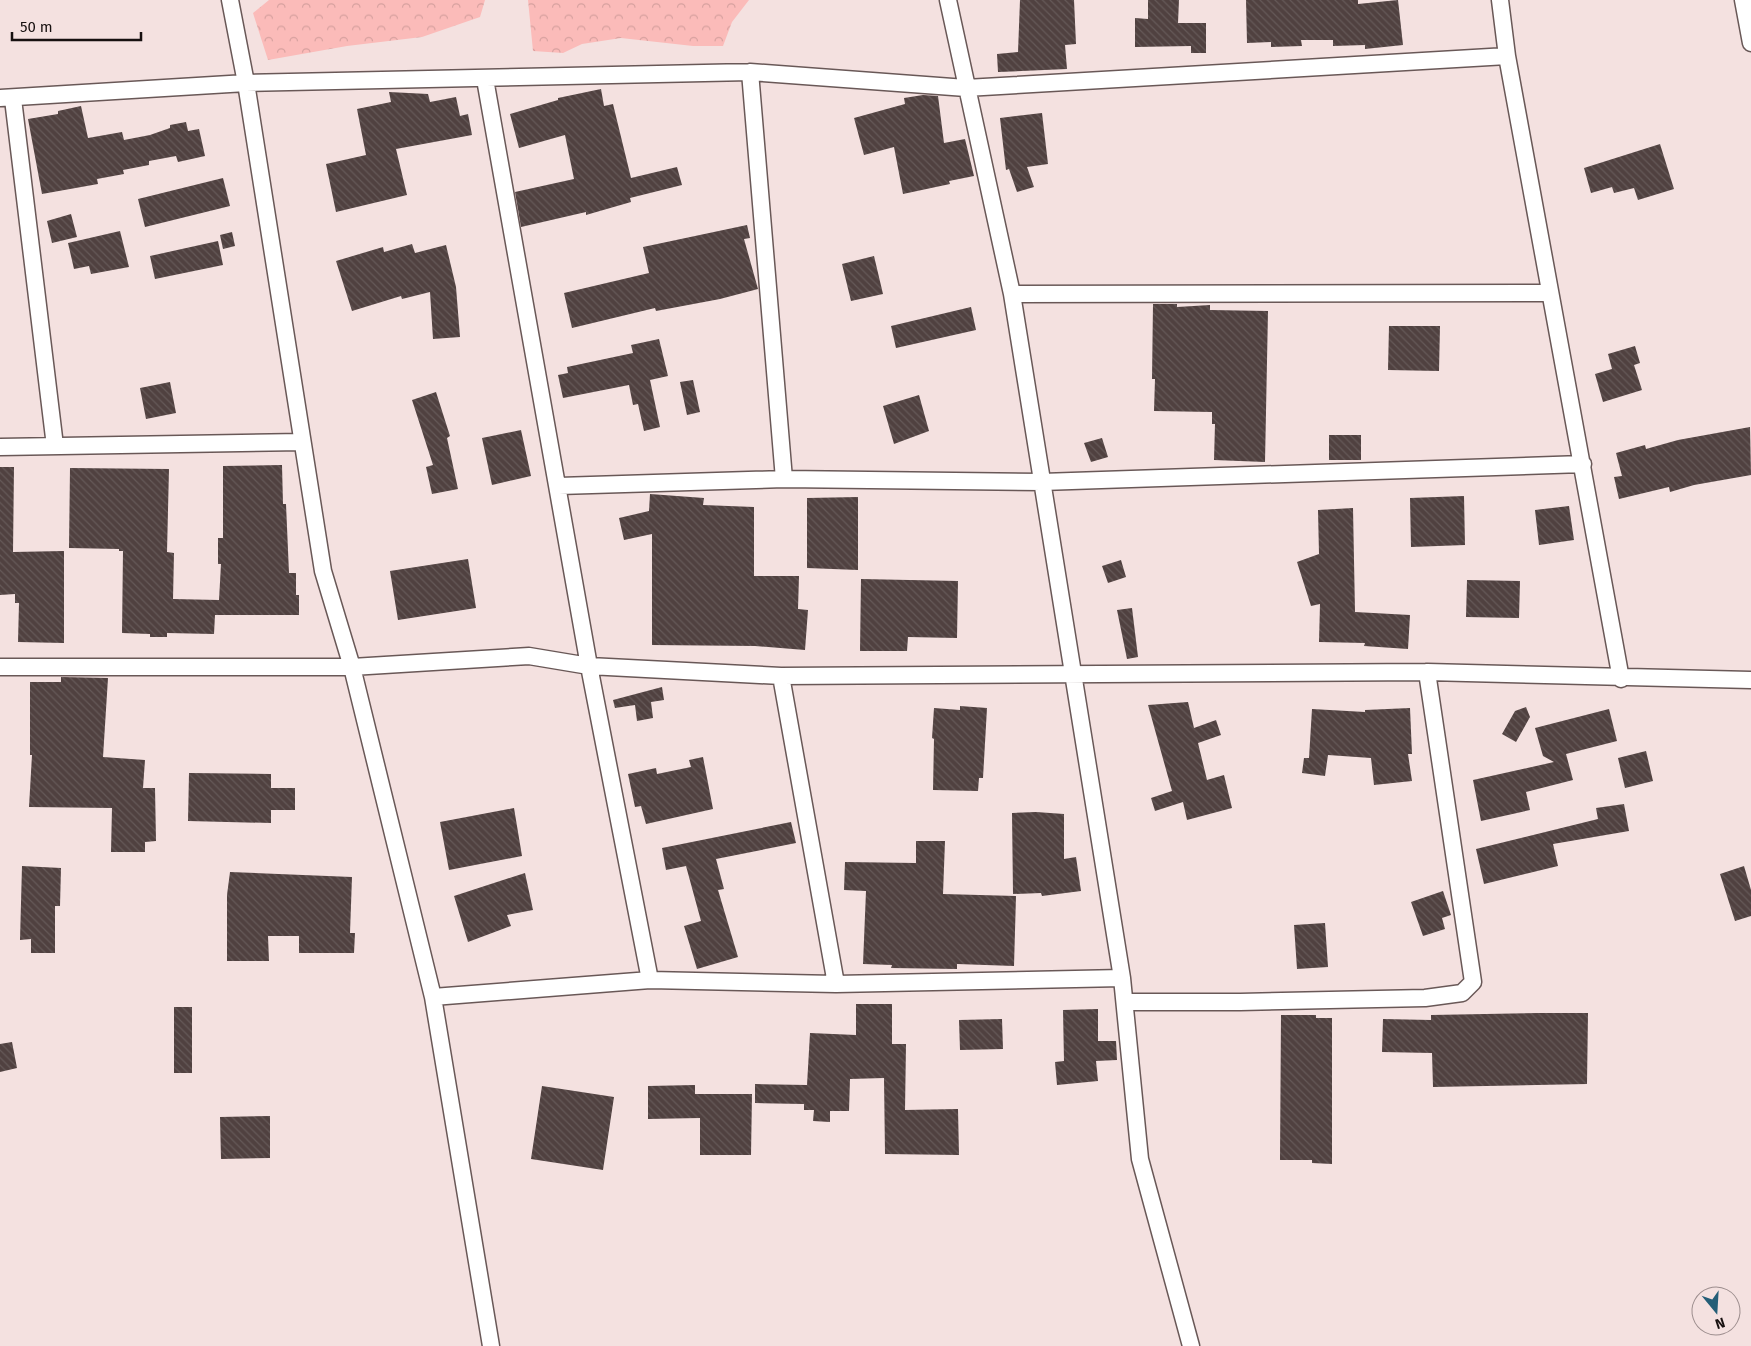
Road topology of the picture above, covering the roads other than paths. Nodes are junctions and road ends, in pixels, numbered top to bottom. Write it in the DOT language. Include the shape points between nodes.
graph roads {
  1 [pos="230,0"];
  2 [pos="948,0"];
  3 [pos="1500,0"];
  4 [pos="1743,0"];
  5 [pos="1751,43"];
  6 [pos="1507,56"];
  7 [pos="750,72"];
  8 [pos="484,79"];
  9 [pos="246,83"];
  10 [pos="966,88"];
  11 [pos="6,99"];
  12 [pos="1550,292"];
  13 [pos="1012,294"];
  14 [pos="302,442"];
  15 [pos="55,446"];
  16 [pos="0,447"];
  17 [pos="1583,464"];
  18 [pos="784,479"];
  19 [pos="1042,482"];
  20 [pos="559,486"];
  21 [pos="589,666"];
  22 [pos="0,667"];
  23 [pos="352,667"];
  24 [pos="1427,672"];
  25 [pos="1073,674"];
  26 [pos="781,676"];
  27 [pos="1621,679"];
  28 [pos="1751,680"];
  29 [pos="1122,978"];
  30 [pos="650,980"];
  31 [pos="836,984"];
  32 [pos="433,997"];
  33 [pos="1125,1002"];
  34 [pos="491,1346"];
  35 [pos="1191,1346"];
  1 -- 9 [label="street"];
  2 -- 10 [label="street"];
  3 -- 6 [label="street"];
  4 -- 5 [label="street"];
  6 -- 10 [label="street"];
  6 -- 12 [label="street"];
  7 -- 8 [label="street"];
  7 -- 10 [label="street"];
  7 -- 18 [label="street"];
  8 -- 9 [label="street"];
  8 -- 20 [label="street"];
  9 -- 11 [label="street"];
  9 -- 14 [label="street"];
  10 -- 13 [label="street"];
  11 -- 15 [label="street"];
  12 -- 13 [label="street"];
  12 -- 17 [label="street"];
  13 -- 19 [label="street"];
  14 -- 15 [label="street"];
  14 -- 23 [label="street" via="323,571"];
  15 -- 16 [label="street"];
  17 -- 19 [label="street"];
  17 -- 27 [label="street"];
  18 -- 19 [label="street"];
  18 -- 20 [label="street"];
  19 -- 25 [label="street"];
  20 -- 21 [label="street"];
  21 -- 23 [label="street" via="529,656"];
  21 -- 26 [label="street"];
  21 -- 30 [label="street"];
  22 -- 23 [label="street"];
  23 -- 32 [label="street"];
  24 -- 25 [label="street"];
  24 -- 27 [label="street"];
  24 -- 33 [label="street" via="1472,982 1462,993 1425,998"];
  25 -- 26 [label="street"];
  25 -- 29 [label="street"];
  26 -- 31 [label="street"];
  27 -- 28 [label="street"];
  29 -- 31 [label="street"];
  29 -- 33 [label="street"];
  30 -- 31 [label="street"];
  30 -- 32 [label="street"];
  32 -- 34 [label="street"];
  33 -- 35 [label="street" via="1140,1159"];
}
